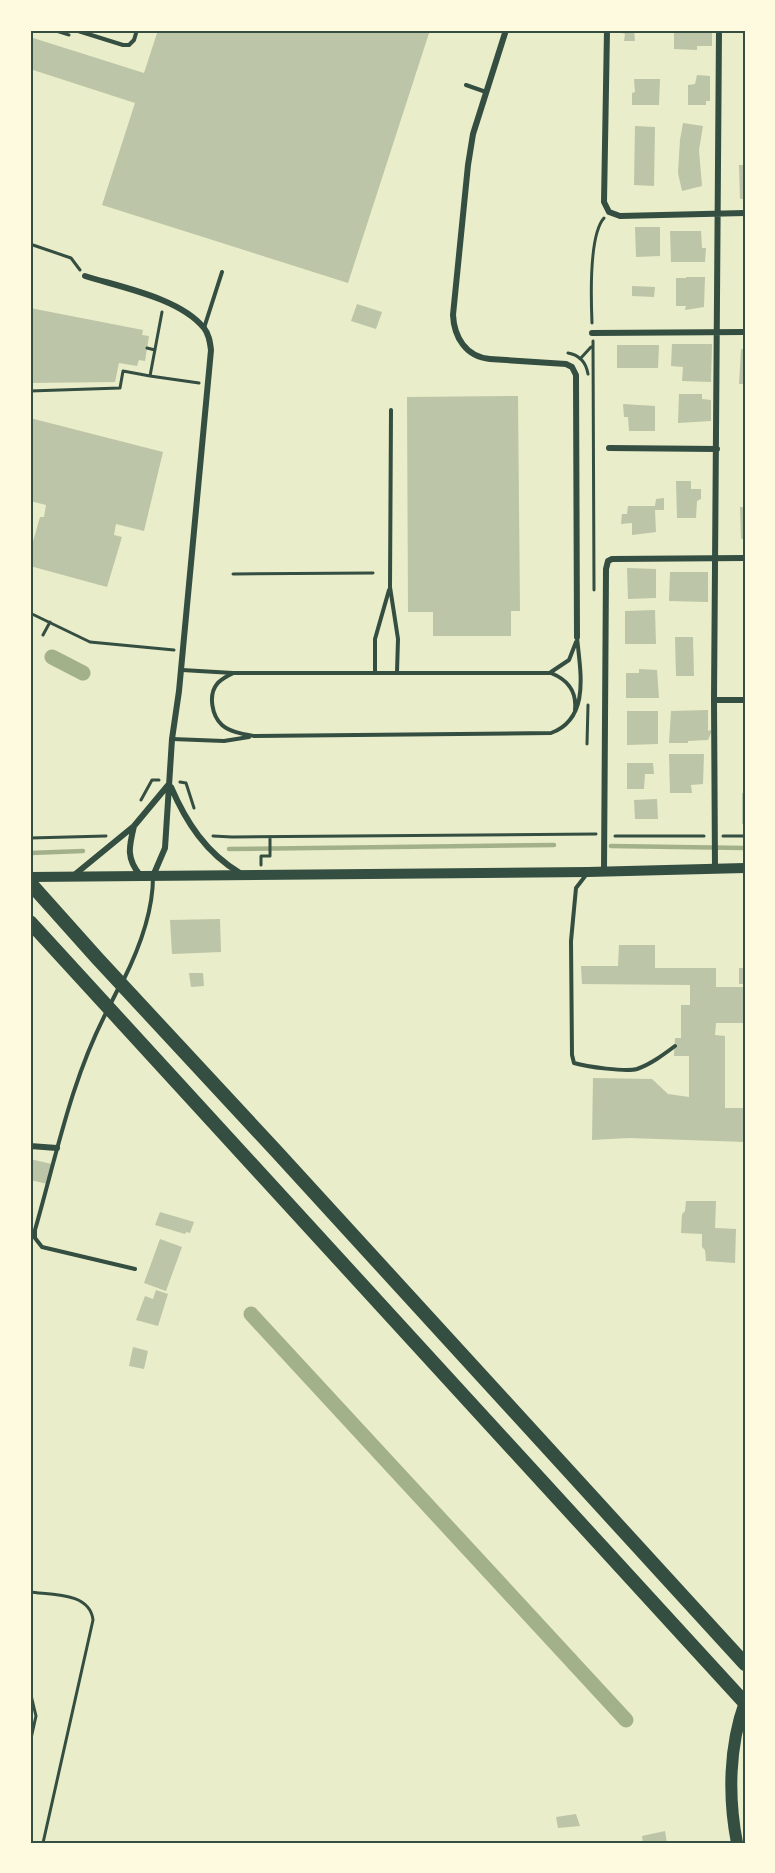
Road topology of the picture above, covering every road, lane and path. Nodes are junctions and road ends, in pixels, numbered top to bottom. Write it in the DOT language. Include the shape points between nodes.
graph roads {
  1 [pos="75,30"];
  2 [pos="137,30"];
  3 [pos="506,30"];
  4 [pos="607,30"];
  5 [pos="720,30"];
  6 [pos="466,86"];
  7 [pos="486,92"];
  8 [pos="609,212"];
  9 [pos="718,213"];
  10 [pos="745,213"];
  11 [pos="30,244"];
  12 [pos="222,272"];
  13 [pos="85,276"];
  14 [pos="165,301"];
  15 [pos="204,328"];
  16 [pos="719,332"];
  17 [pos="745,332"];
  18 [pos="592,333"];
  19 [pos="147,348"];
  20 [pos="155,350"];
  21 [pos="565,352"];
  22 [pos="581,358"];
  23 [pos="572,367"];
  24 [pos="150,376"];
  25 [pos="208,384"];
  26 [pos="588,384"];
  27 [pos="30,391"];
  28 [pos="391,410"];
  29 [pos="609,448"];
  30 [pos="717,449"];
  31 [pos="716,558"];
  32 [pos="745,558"];
  33 [pos="373,573"];
  34 [pos="233,574"];
  35 [pos="390,587"];
  36 [pos="594,596"];
  37 [pos="30,613"];
  38 [pos="50,622"];
  39 [pos="43,635"];
  40 [pos="577,637"];
  41 [pos="183,651"];
  42 [pos="181,670"];
  43 [pos="375,672"];
  44 [pos="397,672"];
  45 [pos="233,673"];
  46 [pos="551,673"];
  47 [pos="714,700"];
  48 [pos="745,700"];
  49 [pos="588,703"];
  50 [pos="574,713"];
  51 [pos="254,736"];
  52 [pos="172,739"];
  53 [pos="587,744"];
  54 [pos="152,780"];
  55 [pos="169,783"];
  56 [pos="186,783"];
  57 [pos="140,803"];
  58 [pos="196,812"];
  59 [pos="134,826"];
  60 [pos="207,828"];
  61 [pos="112,833"];
  62 [pos="604,835"];
  63 [pos="704,836"];
  64 [pos="728,836"];
  65 [pos="745,836"];
  66 [pos="30,838"];
  67 [pos="270,839"];
  68 [pos="270,856"];
  69 [pos="715,864"];
  70 [pos="745,868"];
  71 [pos="604,871"];
  72 [pos="588,872"];
  73 [pos="243,875"];
  74 [pos="141,876"];
  75 [pos="153,876"];
  76 [pos="30,877"];
  77 [pos="72,877"];
  78 [pos="30,883"];
  79 [pos="30,921"];
  80 [pos="675,1046"];
  81 [pos="30,1146"];
  82 [pos="57,1148"];
  83 [pos="135,1269"];
  84 [pos="30,1592"];
  85 [pos="745,1664"];
  86 [pos="30,1691"];
  87 [pos="745,1702"];
  88 [pos="30,1743"];
  89 [pos="43,1843"];
  90 [pos="737,1843"];
  1 -- 2 [label="lane" via="123,45 134,40"];
  3 -- 7 [label="street"];
  4 -- 8 [label="street" via="604,202"];
  5 -- 9 [label="street"];
  6 -- 7 [label="lane"];
  7 -- 23 [label="street" via="468,165 453,315 455,332 469,351 485,359"];
  8 -- 9 [label="street" via="620,216"];
  8 -- 18 [label="path" via="600,222 593,254"];
  9 -- 10 [label="street"];
  9 -- 16 [label="street"];
  11 -- 13 [label="path" via="71,258"];
  12 -- 15 [label="lane"];
  13 -- 14 [label="street"];
  14 -- 15 [label="street"];
  14 -- 20 [label="path"];
  15 -- 25 [label="street" via="211,350"];
  16 -- 17 [label="street"];
  16 -- 18 [label="street"];
  16 -- 30 [label="street"];
  18 -- 22 [label="path" via="591,348"];
  18 -- 36 [label="path"];
  19 -- 20 [label="path"];
  20 -- 24 [label="path"];
  21 -- 22 [label="path"];
  22 -- 23 [label="path"];
  22 -- 26 [label="path"];
  23 -- 40 [label="street" via="577,378"];
  24 -- 25 [label="path"];
  24 -- 27 [label="path" via="123,371 120,388"];
  25 -- 41 [label="street"];
  28 -- 35 [label="lane"];
  29 -- 30 [label="street"];
  30 -- 31 [label="street"];
  31 -- 32 [label="street"];
  31 -- 47 [label="street"];
  31 -- 62 [label="street" via="608,561"];
  33 -- 34 [label="path"];
  35 -- 43 [label="lane" via="375,639"];
  35 -- 44 [label="lane" via="398,639"];
  37 -- 38 [label="path"];
  38 -- 39 [label="path"];
  38 -- 41 [label="path" via="90,642"];
  40 -- 46 [label="lane" via="568,660"];
  40 -- 50 [label="lane" via="581,692"];
  41 -- 42 [label="street"];
  42 -- 45 [label="lane"];
  42 -- 52 [label="street"];
  43 -- 44 [label="lane"];
  43 -- 45 [label="lane"];
  44 -- 46 [label="lane"];
  45 -- 51 [label="lane" via="217,684 214,691 215,716 228,729"];
  46 -- 50 [label="lane" via="569,685 575,696"];
  47 -- 48 [label="street"];
  47 -- 69 [label="street"];
  49 -- 53 [label="path"];
  50 -- 51 [label="lane" via="561,729 551,733"];
  51 -- 52 [label="lane" via="224,741"];
  52 -- 55 [label="street"];
  54 -- 57 [label="path"];
  55 -- 59 [label="street"];
  55 -- 73 [label="street" via="192,828 225,864"];
  55 -- 75 [label="street" via="165,848"];
  56 -- 58 [label="path"];
  59 -- 74 [label="street" via="129,854"];
  59 -- 77 [label="street"];
  60 -- 67 [label="path" via="213,836"];
  61 -- 66 [label="path"];
  62 -- 63 [label="path"];
  62 -- 67 [label="path"];
  62 -- 71 [label="street"];
  64 -- 65 [label="path"];
  67 -- 68 [label="path"];
  69 -- 70 [label="main road"];
  69 -- 71 [label="main road"];
  71 -- 72 [label="main road"];
  72 -- 73 [label="main road"];
  72 -- 80 [label="lane" via="576,888 571,941 574,1063 634,1070"];
  73 -- 75 [label="main road"];
  74 -- 75 [label="main road"];
  74 -- 77 [label="main road"];
  75 -- 82 [label="lane" via="150,908 139,950 97,1031"];
  76 -- 77 [label="main road"];
  78 -- 85 [label="highway"];
  79 -- 87 [label="highway"];
  81 -- 82 [label="street"];
  82 -- 83 [label="lane" via="35,1238 42,1247"];
  84 -- 89 [label="path" via="77,1599 89,1608 93,1620"];
  86 -- 88 [label="path" via="36,1716"];
  87 -- 90 [label="main road" via="734,1741 732,1810"];
}
